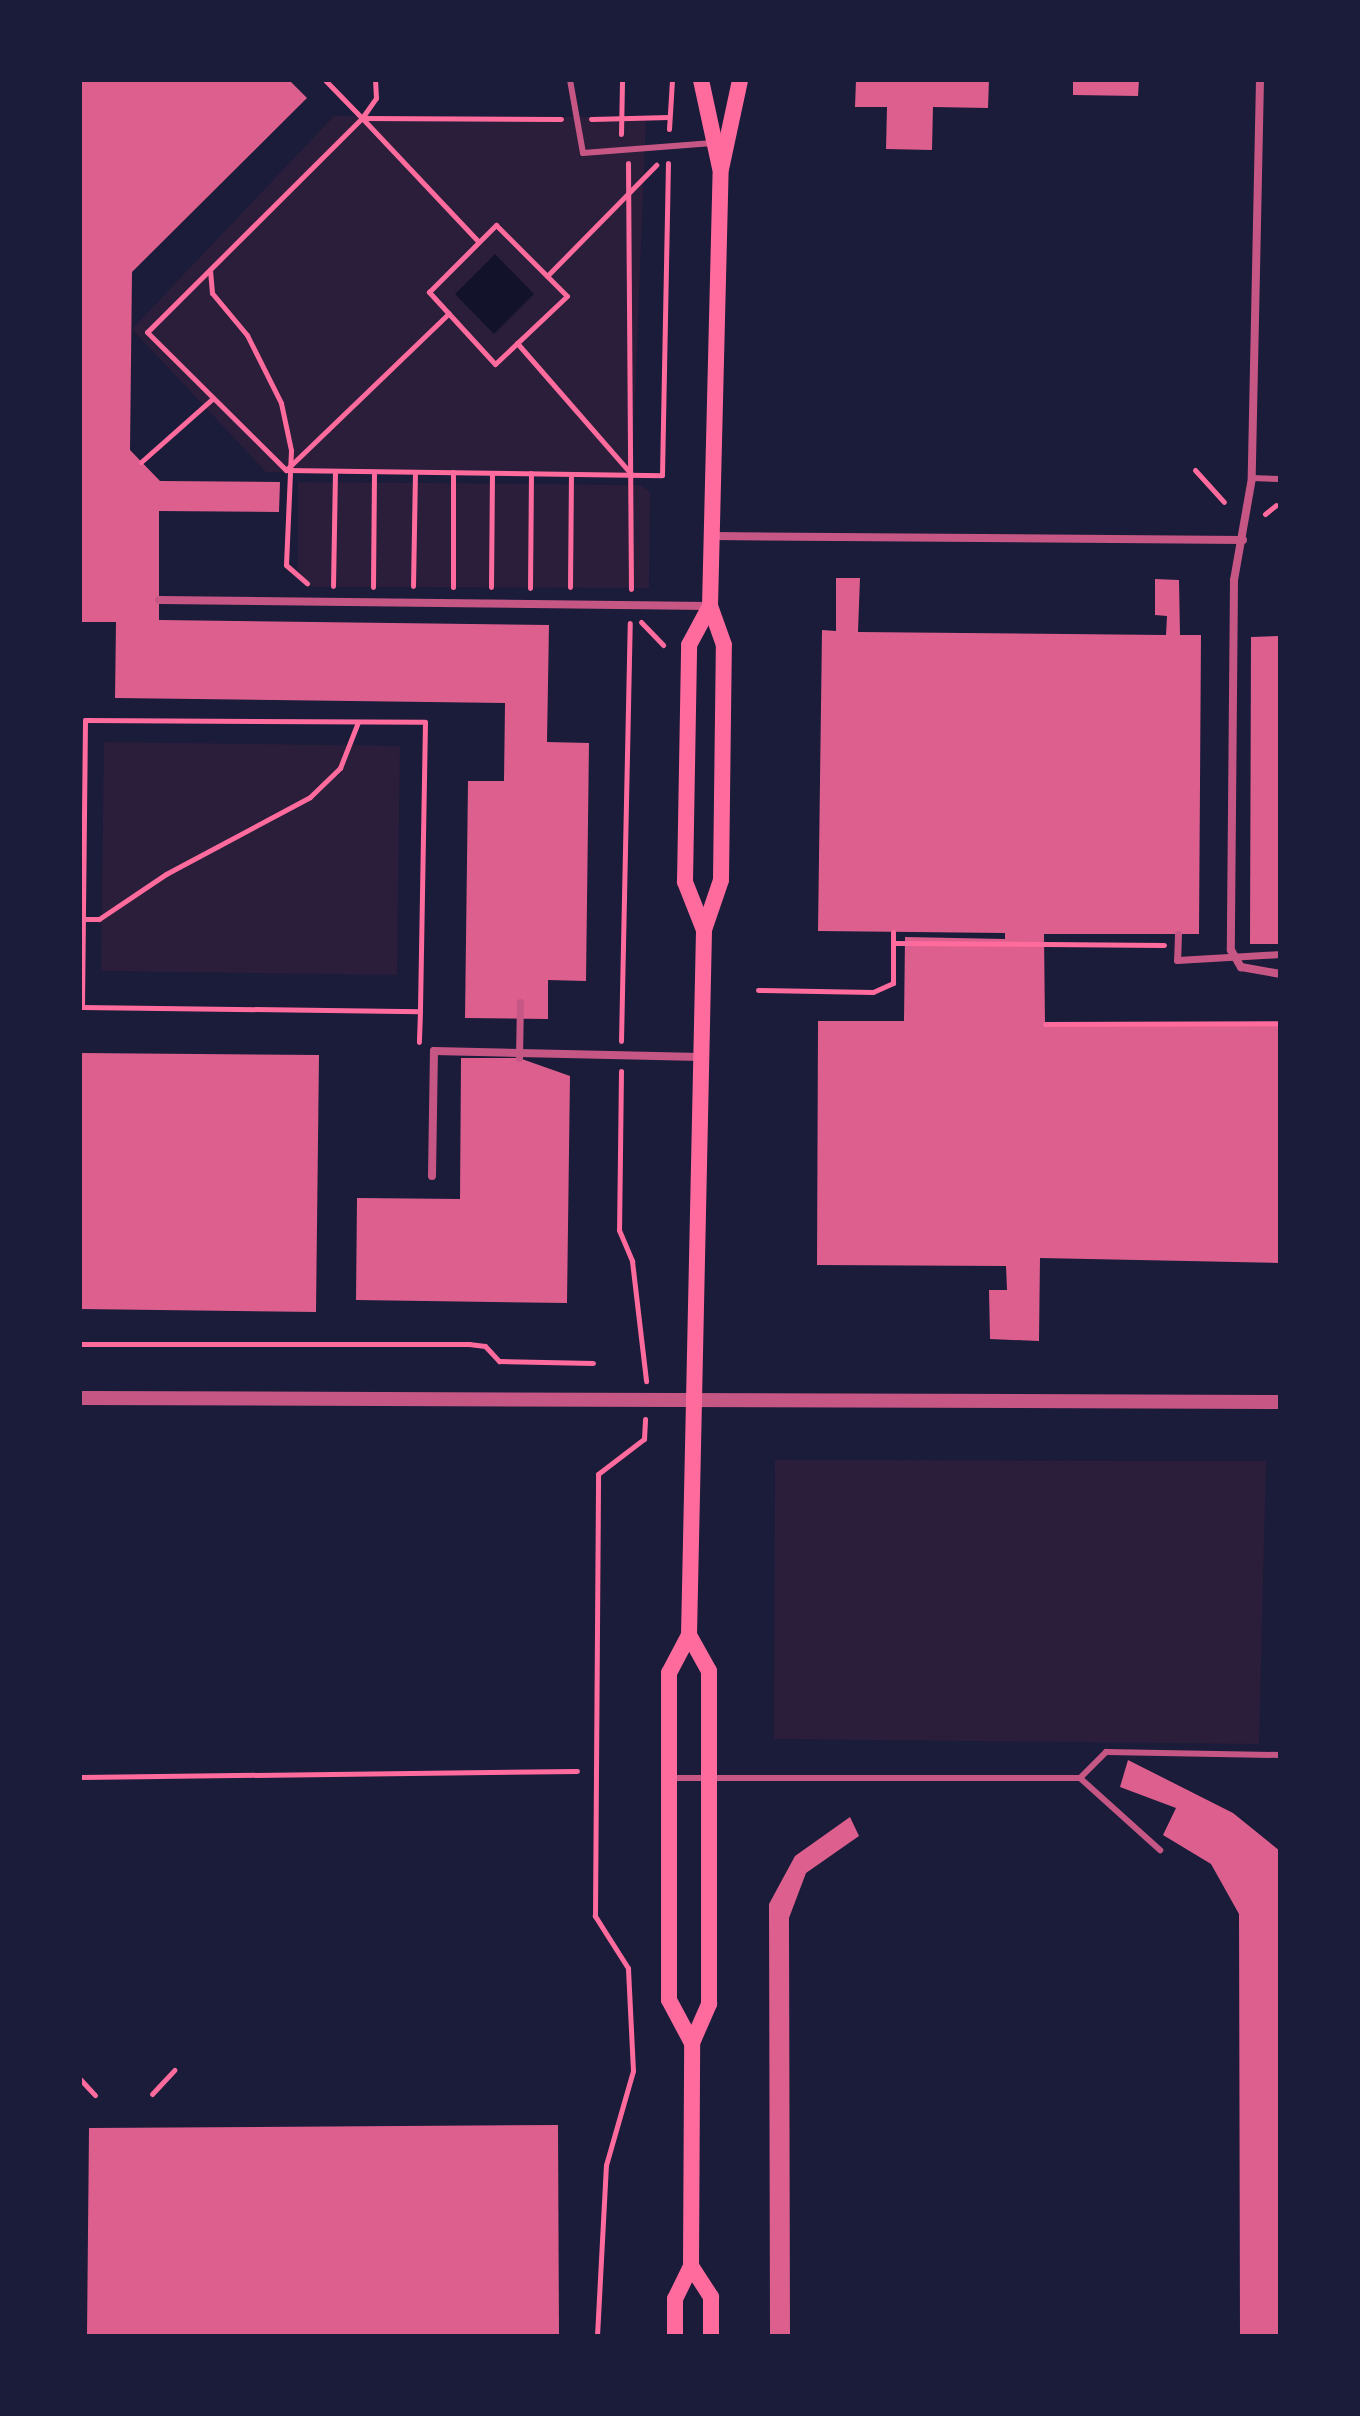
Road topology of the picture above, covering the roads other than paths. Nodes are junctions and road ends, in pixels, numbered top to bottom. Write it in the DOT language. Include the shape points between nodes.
graph roads {
  1 [pos="570,80"];
  2 [pos="701,80"];
  3 [pos="740,80"];
  4 [pos="1260,80"];
  5 [pos="713,143"];
  6 [pos="721,169"];
  7 [pos="1252,478"];
  8 [pos="1280,479"];
  9 [pos="712,536"];
  10 [pos="1243,540"];
  11 [pos="159,600"];
  12 [pos="710,606"];
  13 [pos="704,930"];
  14 [pos="1178,934"];
  15 [pos="1280,954"];
  16 [pos="1280,974"];
  17 [pos="520,1002"];
  18 [pos="701,1057"];
  19 [pos="519,1058"];
  20 [pos="432,1176"];
  21 [pos="80,1398"];
  22 [pos="695,1398"];
  23 [pos="1280,1402"];
  24 [pos="689,1635"];
  25 [pos="1280,1755"];
  26 [pos="670,1778"];
  27 [pos="708,1778"];
  28 [pos="1080,1778"];
  29 [pos="1160,1850"];
  30 [pos="692,2043"];
  31 [pos="691,2266"];
  32 [pos="675,2336"];
  33 [pos="711,2336"];
  1 -- 5 [label="lane" via="583,153"];
  2 -- 5 [label="main road"];
  3 -- 6 [label="main road"];
  4 -- 7 [label="street"];
  5 -- 6 [label="main road"];
  6 -- 9 [label="main road"];
  7 -- 8 [label="lane"];
  7 -- 10 [label="street"];
  9 -- 10 [label="street"];
  9 -- 12 [label="main road"];
  10 -- 16 [label="street" via="1234,580 1231,950 1241,967"];
  11 -- 12 [label="street"];
  12 -- 13 [label="main road" via="724,645 721,880"];
  12 -- 13 [label="main road" via="689,660 685,882"];
  13 -- 18 [label="main road"];
  14 -- 15 [label="street" via="1177,960"];
  17 -- 19 [label="street"];
  18 -- 20 [label="street" via="434,1051"];
  18 -- 22 [label="main road"];
  21 -- 22 [label="street"];
  22 -- 23 [label="street"];
  22 -- 24 [label="main road"];
  24 -- 26 [label="main road" via="669,1673"];
  24 -- 27 [label="main road" via="709,1671"];
  25 -- 28 [label="lane" via="1106,1752"];
  26 -- 27 [label="lane"];
  26 -- 30 [label="main road" via="669,2000"];
  27 -- 28 [label="lane"];
  27 -- 30 [label="main road" via="709,2004"];
  28 -- 29 [label="lane"];
  30 -- 31 [label="main road"];
  31 -- 32 [label="main road" via="675,2299"];
  31 -- 33 [label="main road" via="711,2297"];
}
